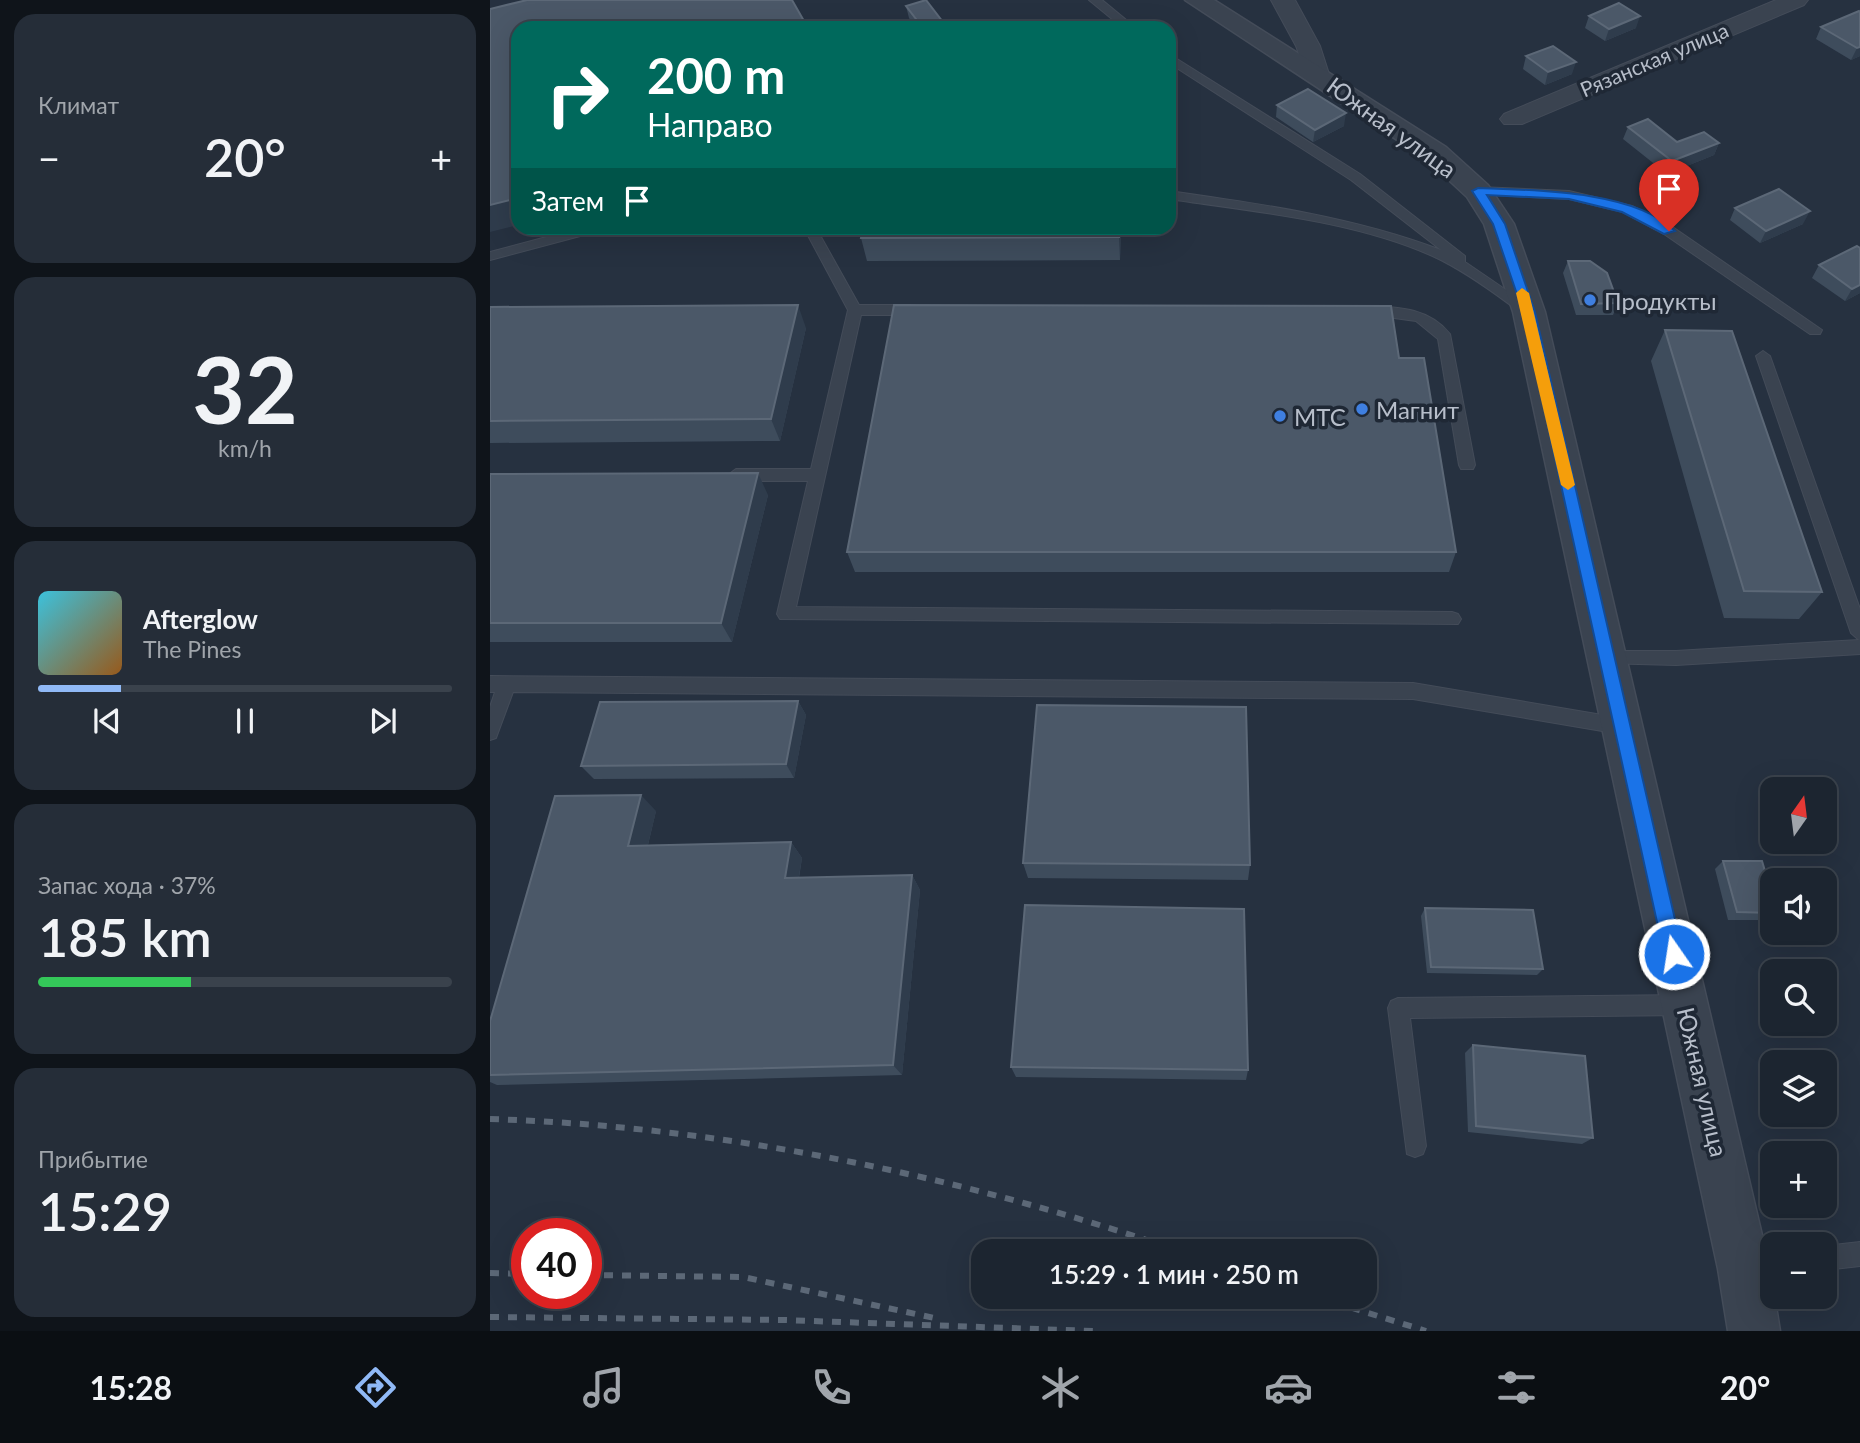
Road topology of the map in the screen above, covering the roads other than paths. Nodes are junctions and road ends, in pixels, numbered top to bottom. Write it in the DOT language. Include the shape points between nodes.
graph roads {
  1 [pos="1095,0"];
  2 [pos="1197,0"];
  3 [pos="1283,0"];
  4 [pos="1796,0"];
  5 [pos="1121,21"];
  6 [pos="1176,63"];
  7 [pos="1317,74"];
  8 [pos="1513,119"];
  9 [pos="1478,191"];
  10 [pos="1176,196"];
  11 [pos="568,235"];
  12 [pos="814,235"];
  13 [pos="490,256"];
  14 [pos="1473,271"];
  15 [pos="855,310"];
  16 [pos="925,310"];
  17 [pos="1359,311"];
  18 [pos="1529,312"];
  19 [pos="1815,330"];
  20 [pos="1763,356"];
  21 [pos="1467,465"];
  22 [pos="721,475"];
  23 [pos="817,475"];
  24 [pos="1452,619"];
  25 [pos="1860,633"];
  26 [pos="1860,647"];
  27 [pos="1607,658"];
  28 [pos="499,684"];
  29 [pos="1620,726"];
  30 [pos="490,732"];
  31 [pos="1686,1004"];
  32 [pos="1415,1146"];
  33 [pos="1860,1254"];
  34 [pos="1837,1257"];
  35 [pos="1754,1331"];
  1 -- 5 [label="lane"];
  2 -- 7 [label="street, Южная улица"];
  3 -- 7 [label="street" via="1308,46"];
  4 -- 8 [label="street, Рязанская улица"];
  6 -- 14 [label="lane" via="1409,215"];
  7 -- 9 [label="street, Южная улица" via="1436,153"];
  9 -- 18 [label="street, Южная улица" via="1499,224"];
  9 -- 19 [label="lane" via="1569,195 1626,209 1669,231"];
  10 -- 14 [label="lane" via="1374,234 1430,250"];
  11 -- 13 [label="lane"];
  12 -- 15 [label="lane"];
  14 -- 18 [label="lane"];
  15 -- 16 [label="lane"];
  15 -- 23 [label="lane"];
  17 -- 21 [label="lane" via="1401,312 1438,326 1445,338"];
  18 -- 27 [label="street, Южная улица"];
  20 -- 25 [label="lane"];
  22 -- 23 [label="lane"];
  23 -- 24 [label="lane" via="786,614"];
  26 -- 27 [label="lane"];
  27 -- 29 [label="street, Южная улица"];
  28 -- 29 [label="lane" via="1413,691"];
  28 -- 30 [label="lane"];
  29 -- 31 [label="street, Южная улица"];
  31 -- 32 [label="lane" via="1398,1008"];
  31 -- 35 [label="street, Южная улица" via="1754,1268"];
  33 -- 34 [label="lane"];
}
